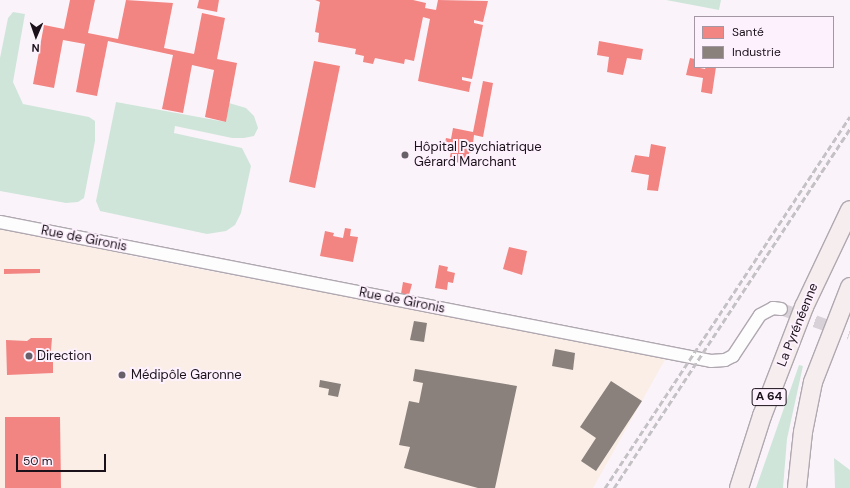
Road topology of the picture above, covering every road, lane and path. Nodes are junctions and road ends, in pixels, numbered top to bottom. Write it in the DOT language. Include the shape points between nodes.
graph roads {
  1 [pos="850,210"];
  2 [pos="0,222"];
  3 [pos="850,287"];
  4 [pos="781,309"];
  5 [pos="739,488"];
  6 [pos="797,488"];
  1 -- 5 [label="highway, La Pyrénéenne / A 64" via="804,308 762,416"];
  2 -- 4 [label="street, Rue de Gironis" via="711,361 733,356 760,315 773,308"];
  3 -- 6 [label="highway" via="814,382 803,432"];
}
